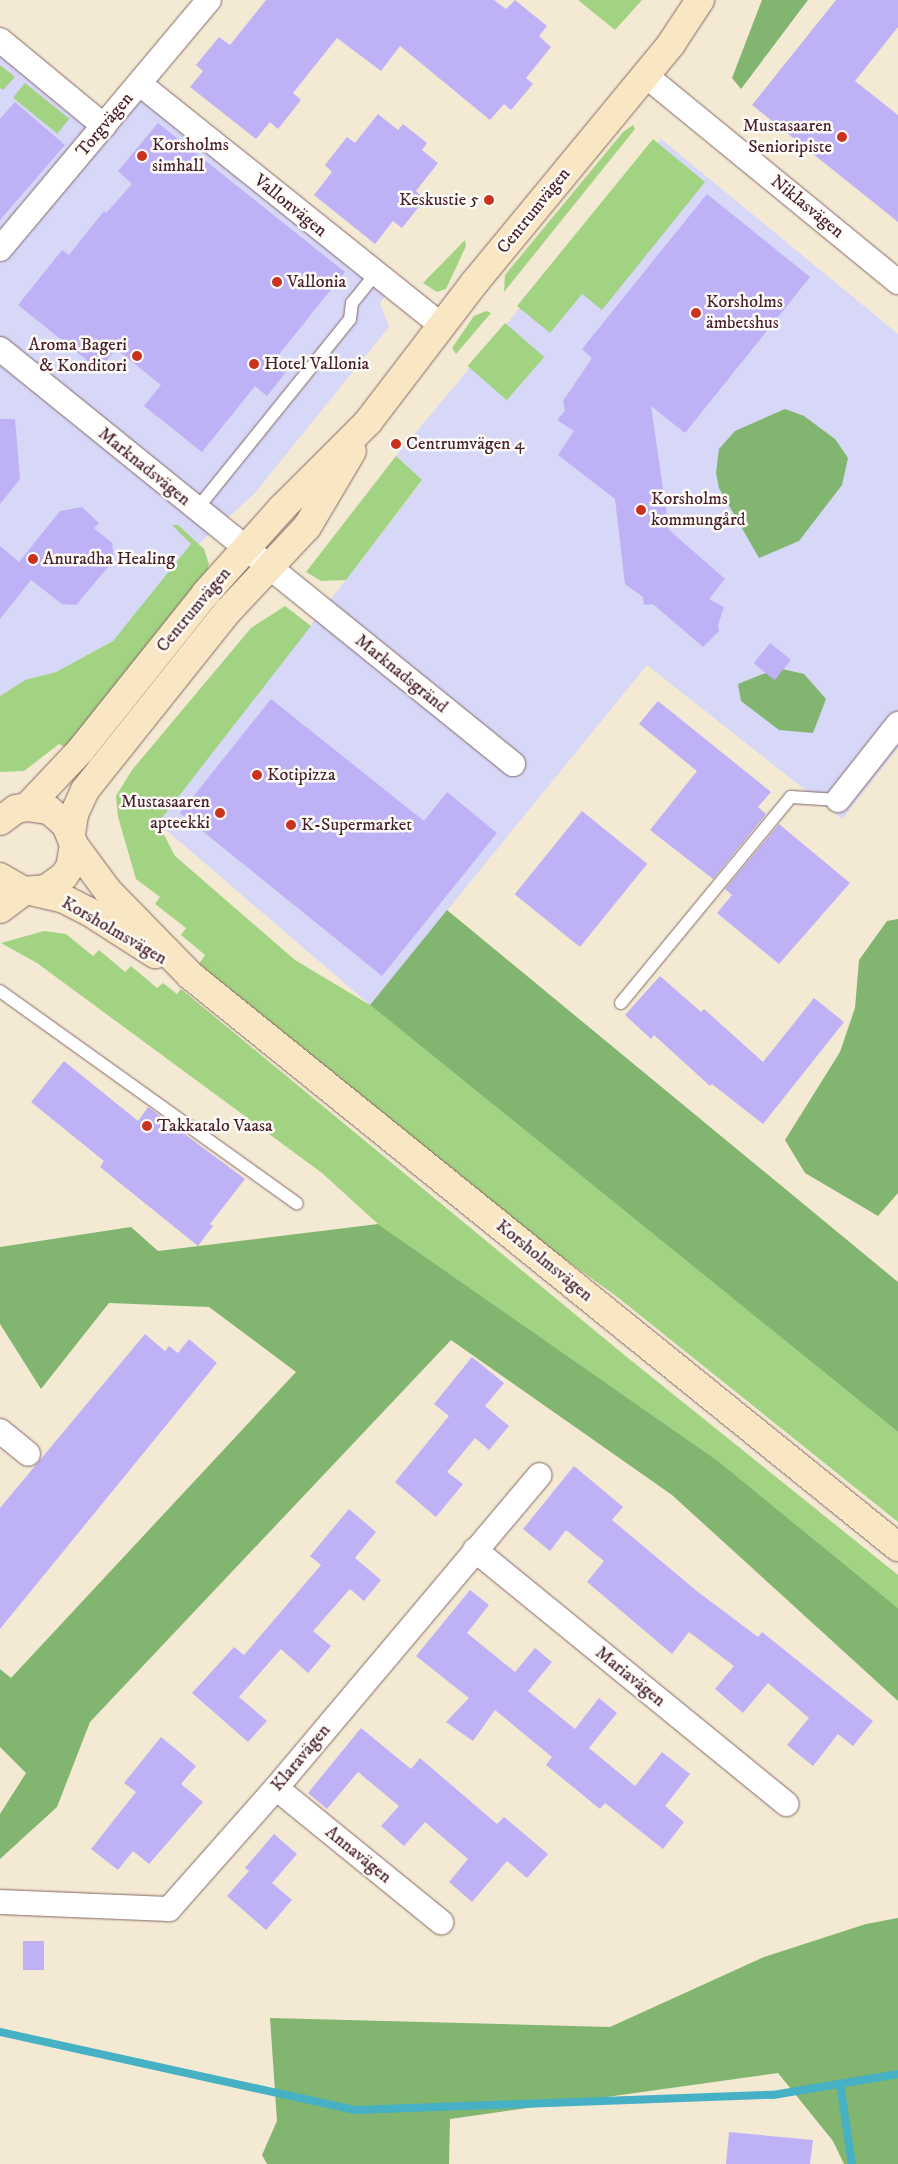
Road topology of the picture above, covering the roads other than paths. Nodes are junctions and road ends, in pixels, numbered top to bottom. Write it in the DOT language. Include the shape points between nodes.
graph roads {
  1 [pos="209,0"];
  2 [pos="700,0"];
  3 [pos="0,40"];
  4 [pos="645,76"];
  5 [pos="140,84"];
  6 [pos="104,126"];
  7 [pos="0,249"];
  8 [pos="375,275"];
  9 [pos="898,282"];
  10 [pos="442,326"];
  11 [pos="0,350"];
  12 [pos="368,422"];
  13 [pos="196,510"];
  14 [pos="245,550"];
  15 [pos="278,576"];
  16 [pos="898,724"];
  17 [pos="514,764"];
  18 [pos="838,800"];
  19 [pos="11,810"];
  20 [pos="72,840"];
  21 [pos="0,877"];
  22 [pos="30,891"];
  23 [pos="0,909"];
  24 [pos="191,976"];
  25 [pos="0,991"];
  26 [pos="621,1003"];
  27 [pos="297,1204"];
  28 [pos="0,1431"];
  29 [pos="28,1454"];
  30 [pos="540,1475"];
  31 [pos="898,1546"];
  32 [pos="475,1550"];
  33 [pos="276,1788"];
  34 [pos="786,1804"];
  35 [pos="0,1902"];
  36 [pos="441,1922"];
  1 -- 5 [label="street, Torgvägen"];
  2 -- 4 [label="main road, Centrumvägen"];
  3 -- 6 [label="street"];
  4 -- 9 [label="street, Niklasvägen"];
  4 -- 10 [label="main road, Centrumvägen"];
  5 -- 6 [label="street, Torgvägen"];
  5 -- 8 [label="street, Vallonvägen"];
  6 -- 7 [label="street, Torgvägen"];
  8 -- 10 [label="street, Vallonvägen"];
  8 -- 13 [label="lane" via="352,302 350,319"];
  10 -- 12 [label="main road, Centrumvägen"];
  11 -- 13 [label="street, Marknadsvägen"];
  12 -- 14 [label="main road, Centrumvägen"];
  12 -- 15 [label="main road, Centrumvägen"];
  13 -- 14 [label="street, Marknadsvägen"];
  14 -- 15 [label="street, Marknadsvägen"];
  14 -- 19 [label="main road, Centrumvägen" via="206,593 80,751"];
  15 -- 17 [label="street, Marknadsgränd"];
  15 -- 20 [label="main road, Centrumvägen" via="228,611 85,790 74,814"];
  16 -- 18 [label="street"];
  18 -- 26 [label="lane" via="791,797"];
  19 -- 20 [label="main road, Korsholmsvägen" via="54,813"];
  20 -- 22 [label="main road, Centrumvägen" via="72,862 64,876 51,886"];
  20 -- 24 [label="main road, Korsholmsvägen" via="107,890"];
  21 -- 22 [label="main road, Korsholmsvägen"];
  22 -- 23 [label="main road, Centrumvägen"];
  22 -- 24 [label="main road, Korsholmsvägen" via="62,898"];
  24 -- 31 [label="main road, Korsholmsvägen"];
  25 -- 27 [label="lane"];
  28 -- 29 [label="street"];
  30 -- 32 [label="street, Klaravägen"];
  32 -- 33 [label="street, Klaravägen"];
  32 -- 34 [label="street, Mariavägen"];
  33 -- 35 [label="street, Klaravägen" via="169,1909"];
  33 -- 36 [label="street, Annavägen"];
}
